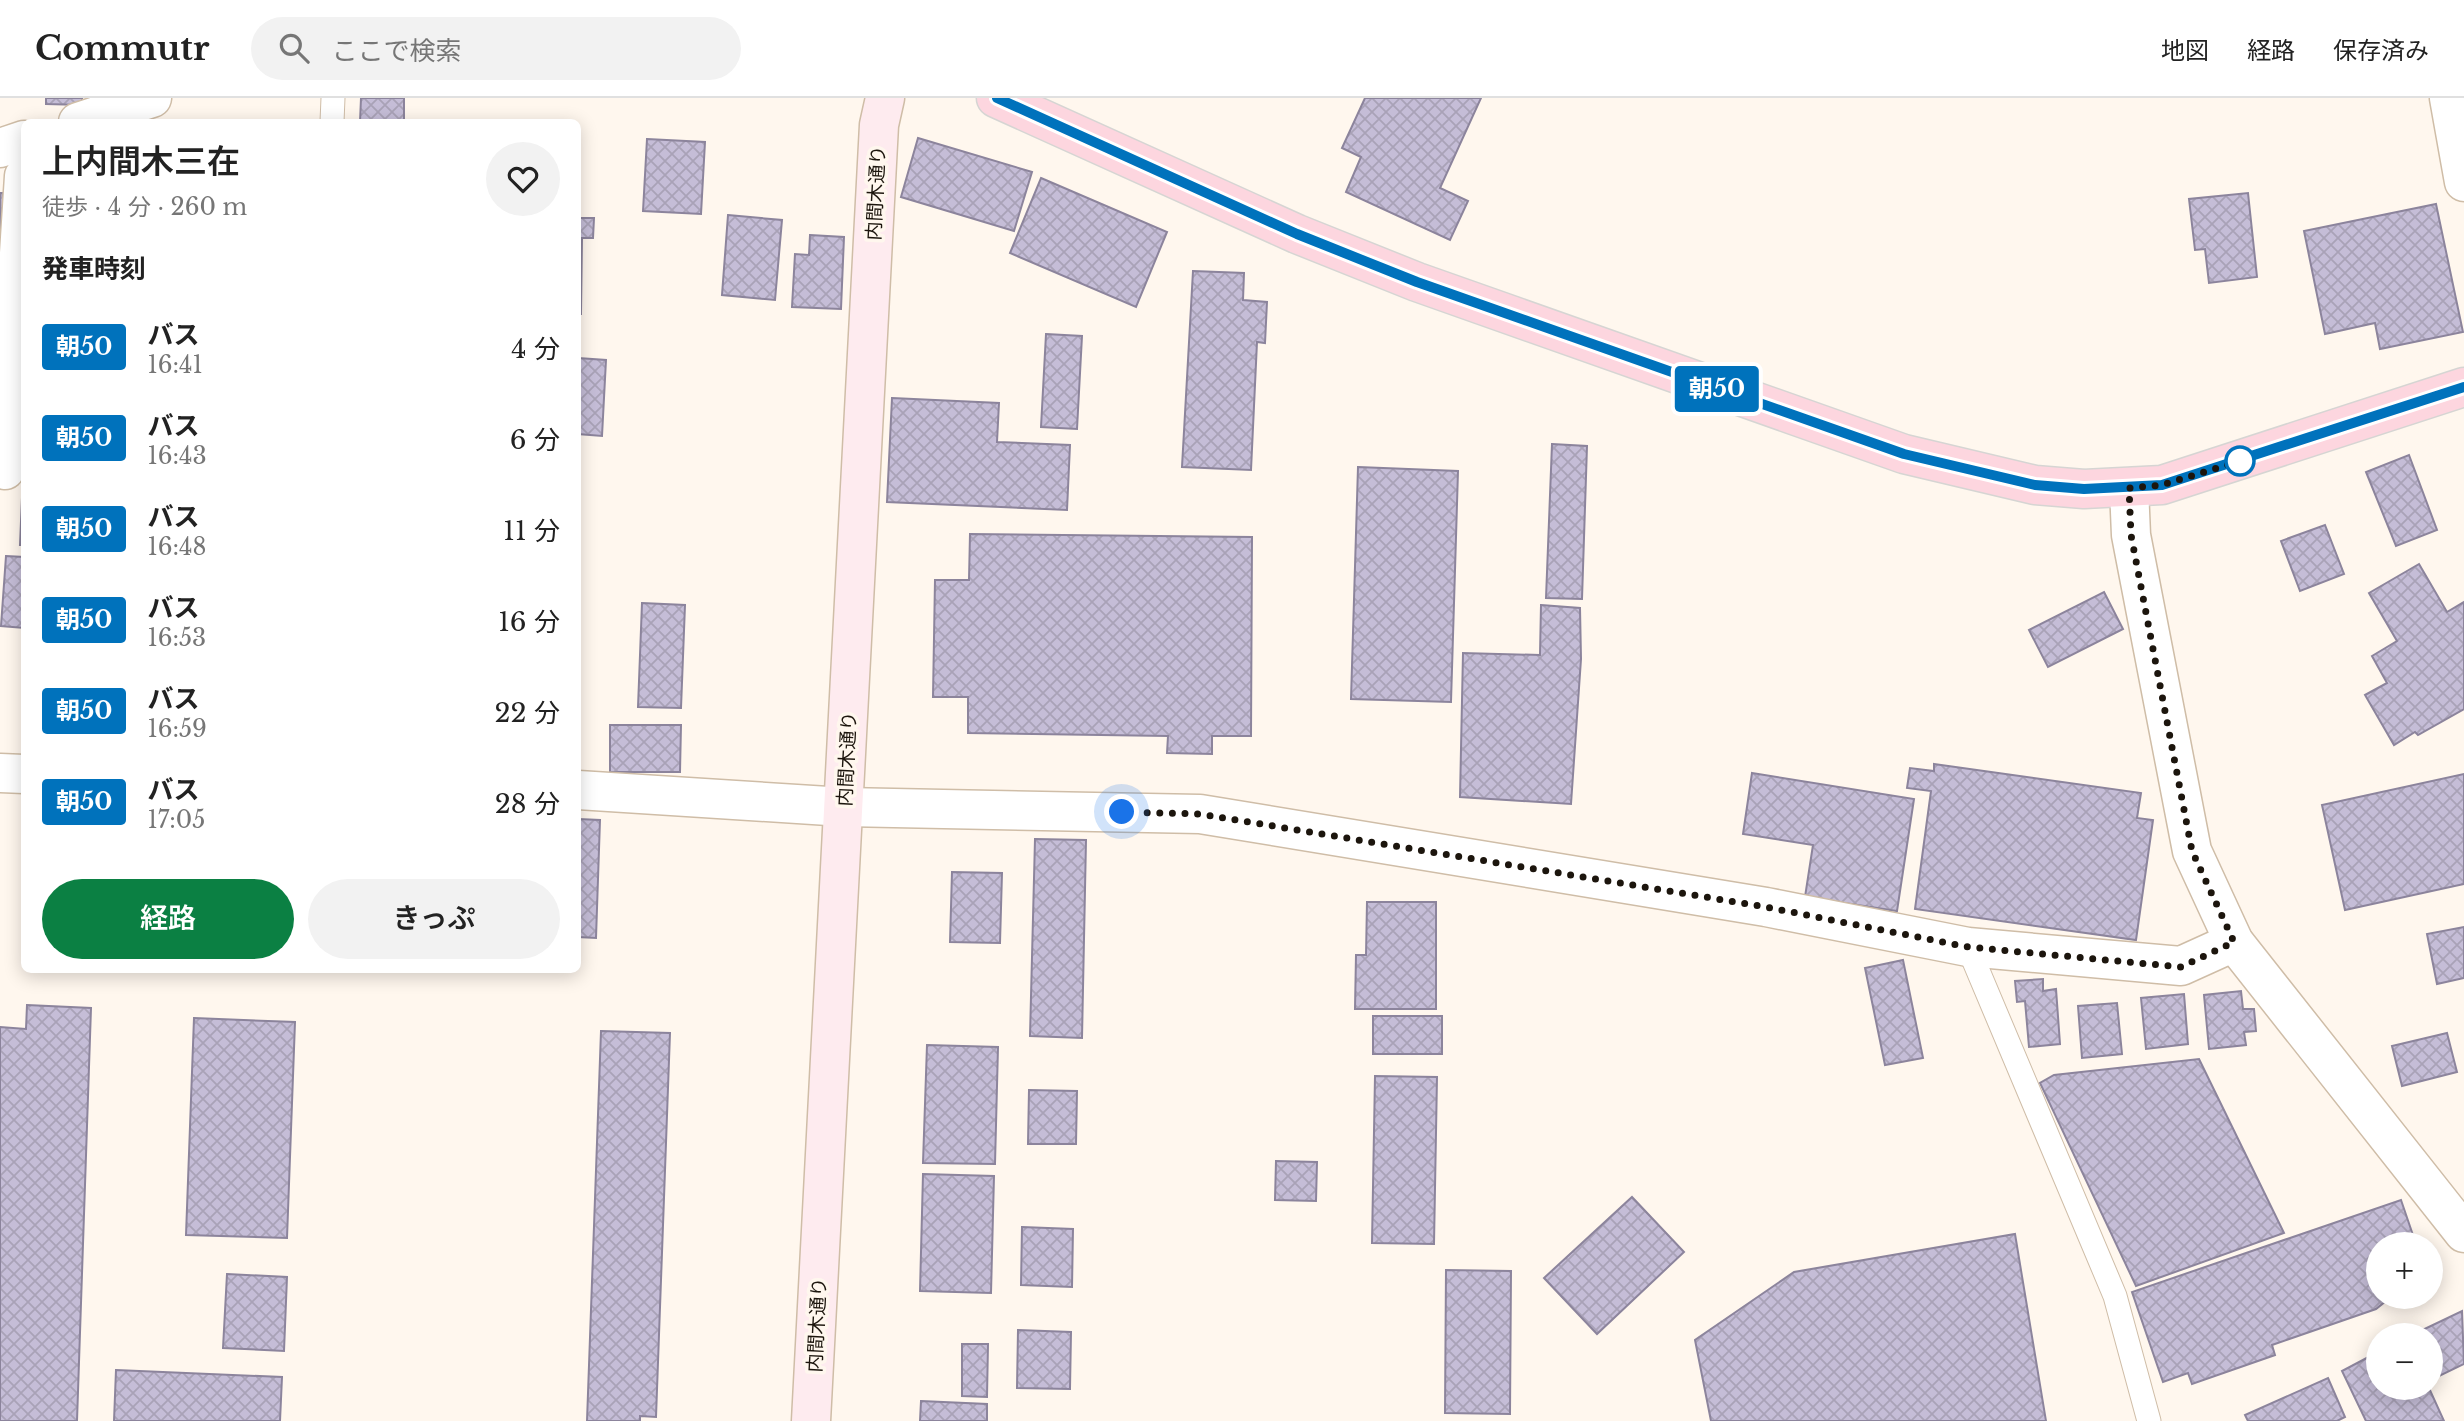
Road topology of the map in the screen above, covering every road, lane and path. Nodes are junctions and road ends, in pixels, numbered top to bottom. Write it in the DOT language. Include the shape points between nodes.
graph roads {
  1 [pos="152,98"];
  2 [pos="332,98"];
  3 [pos="886,98"];
  4 [pos="996,98"];
  5 [pos="2449,98"];
  6 [pos="87,119"];
  7 [pos="332,119"];
  8 [pos="21,141"];
  9 [pos="0,148"];
  10 [pos="2464,182"];
  11 [pos="21,222"];
  12 [pos="2464,387"];
  13 [pos="5,470"];
  14 [pos="2129,488"];
  15 [pos="0,774"];
  16 [pos="21,774"];
  17 [pos="581,790"];
  18 [pos="844,807"];
  19 [pos="2234,942"];
  20 [pos="1968,947"];
  21 [pos="2464,1233"];
  22 [pos="811,1421"];
  23 [pos="2149,1421"];
  1 -- 6 [label="street"];
  2 -- 7 [label="lane"];
  3 -- 18 [label="street, 内間木通り" via="879,125"];
  4 -- 14 [label="main road" via="1297,234 1417,282 1904,454 2035,485"];
  5 -- 10 [label="street"];
  8 -- 9 [label="street"];
  11 -- 13 [label="street"];
  12 -- 14 [label="main road" via="2162,485"];
  14 -- 19 [label="street" via="2131,535 2192,851"];
  15 -- 16 [label="street"];
  17 -- 18 [label="street"];
  18 -- 20 [label="street" via="1200,814 1766,907"];
  18 -- 22 [label="street, 内間木通り"];
  19 -- 20 [label="street" via="2181,967"];
  19 -- 21 [label="street"];
  20 -- 23 [label="lane" via="2115,1296"];
}
